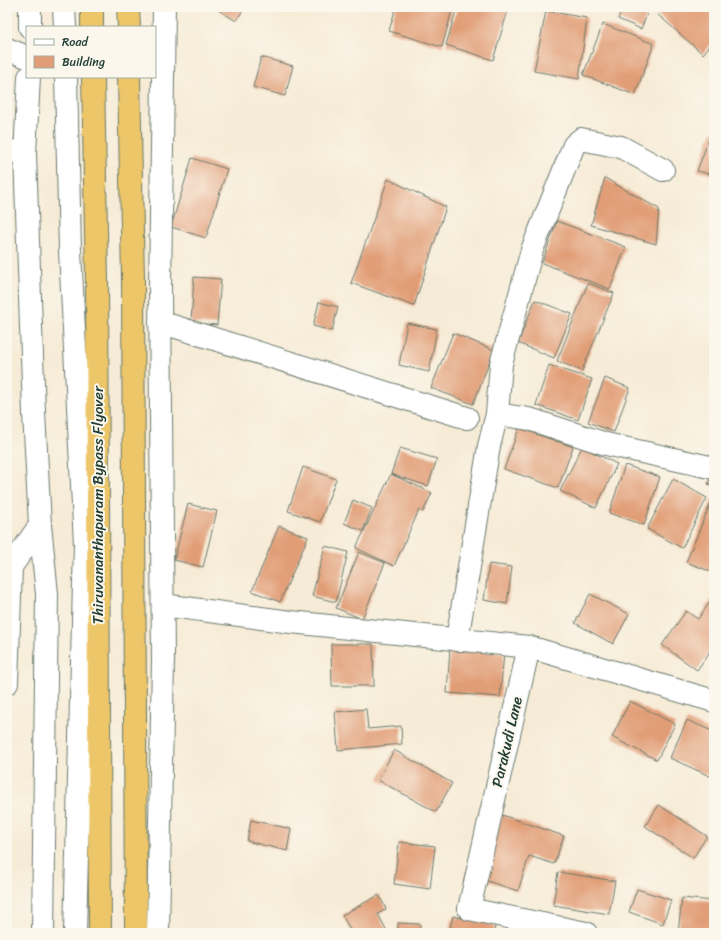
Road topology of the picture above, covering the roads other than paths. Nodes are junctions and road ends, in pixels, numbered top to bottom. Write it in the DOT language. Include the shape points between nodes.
graph roads {
  1 [pos="30,7"];
  2 [pos="64,7"];
  3 [pos="92,7"];
  4 [pos="128,7"];
  5 [pos="164,7"];
  6 [pos="30,26"];
  7 [pos="65,26"];
  8 [pos="92,26"];
  9 [pos="129,26"];
  10 [pos="7,49"];
  11 [pos="26,57"];
  12 [pos="29,78"];
  13 [pos="66,78"];
  14 [pos="93,78"];
  15 [pos="130,78"];
  16 [pos="16,152"];
  17 [pos="663,170"];
  18 [pos="160,322"];
  19 [pos="497,414"];
  20 [pos="467,418"];
  21 [pos="714,468"];
  22 [pos="40,525"];
  23 [pos="162,605"];
  24 [pos="457,640"];
  25 [pos="529,647"];
  26 [pos="7,683"];
  27 [pos="714,702"];
  28 [pos="44,933"];
  29 [pos="74,933"];
  30 [pos="100,933"];
  31 [pos="136,933"];
  32 [pos="158,933"];
  33 [pos="586,933"];
  1 -- 6 [label="street"];
  2 -- 7 [label="street"];
  3 -- 8 [label="highway"];
  4 -- 9 [label="highway"];
  5 -- 18 [label="street"];
  10 -- 11 [label="street"];
  12 -- 16 [label="street"];
  13 -- 29 [label="street" via="70,250 85,544"];
  14 -- 30 [label="highway, Thiruvananthapuram Bypass Flyover" via="97,281"];
  15 -- 31 [label="highway"];
  16 -- 22 [label="street"];
  17 -- 19 [label="street" via="621,147 581,138 574,145 532,250 501,364"];
  18 -- 20 [label="street"];
  18 -- 23 [label="street"];
  19 -- 21 [label="street" via="529,420 606,444"];
  19 -- 24 [label="street" via="489,446"];
  22 -- 26 [label="street" via="11,566"];
  22 -- 28 [label="street" via="47,594"];
  23 -- 24 [label="street"];
  23 -- 32 [label="street"];
  24 -- 25 [label="street"];
  25 -- 27 [label="street"];
  25 -- 33 [label="street, Parakudi Lane" via="469,909"];
}
